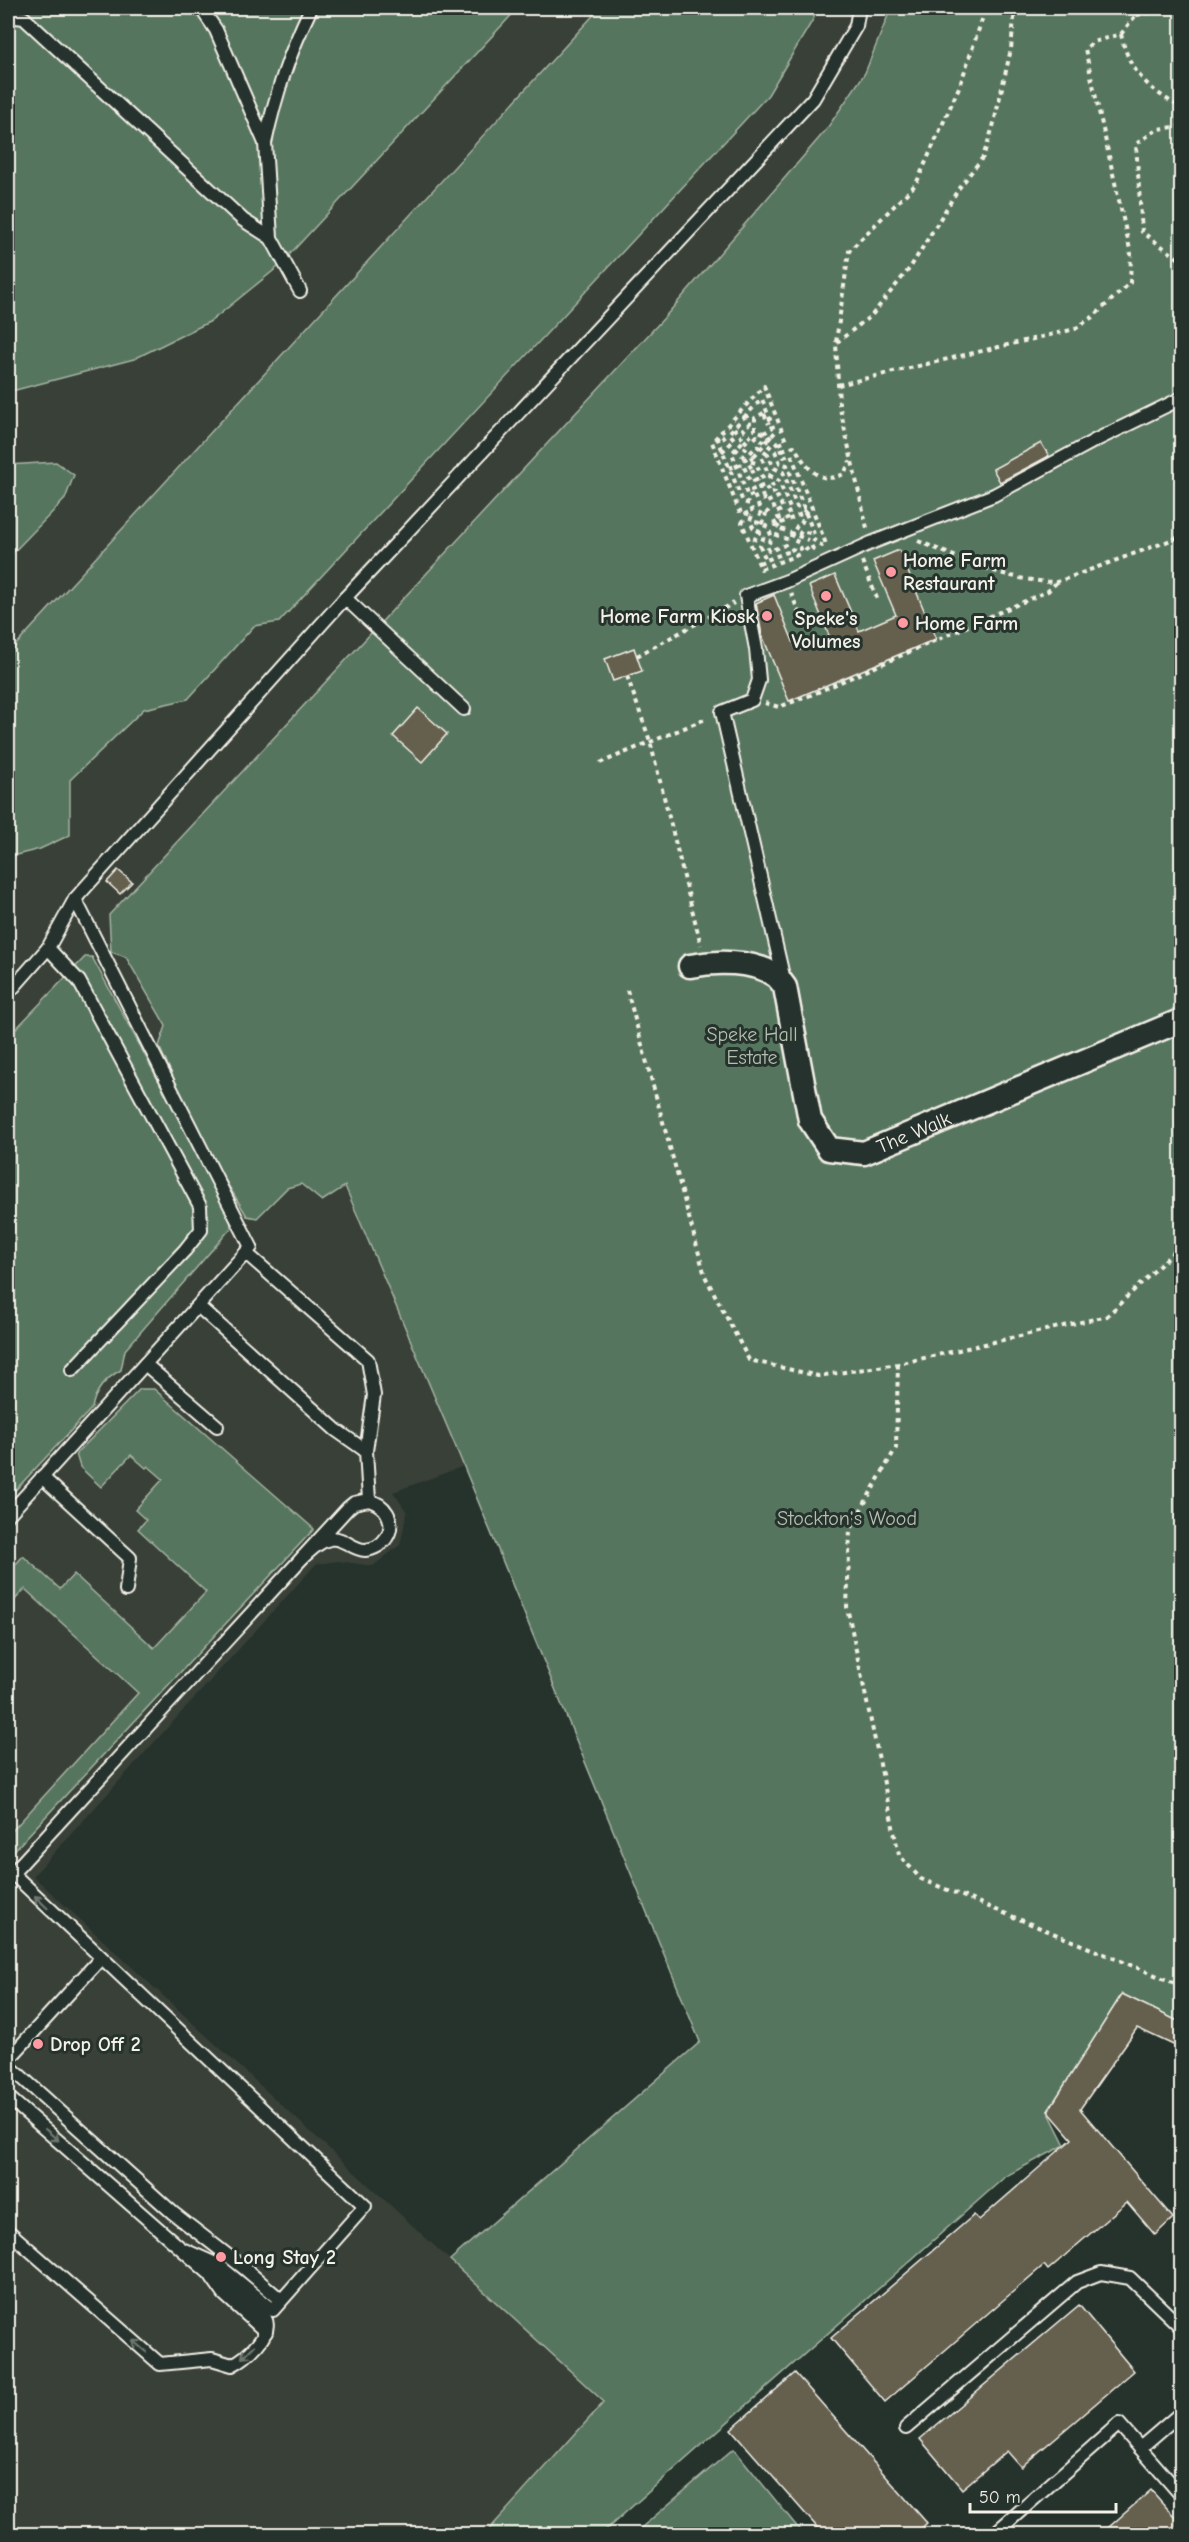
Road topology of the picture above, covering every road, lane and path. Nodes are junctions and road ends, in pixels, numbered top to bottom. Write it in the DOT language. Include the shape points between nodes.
graph roads {
  1 [pos="201,8"];
  2 [pos="311,8"];
  3 [pos="859,8"];
  4 [pos="986,8"];
  5 [pos="1015,8"];
  6 [pos="1131,8"];
  7 [pos="1181,8"];
  8 [pos="1136,15"];
  9 [pos="8,16"];
  10 [pos="1121,34"];
  11 [pos="1182,108"];
  12 [pos="1182,126"];
  13 [pos="265,143"];
  14 [pos="271,238"];
  15 [pos="1182,261"];
  16 [pos="300,291"];
  17 [pos="836,343"];
  18 [pos="838,386"];
  19 [pos="1182,398"];
  20 [pos="766,412"];
  21 [pos="746,415"];
  22 [pos="769,424"];
  23 [pos="734,428"];
  24 [pos="779,428"];
  25 [pos="764,433"];
  26 [pos="719,436"];
  27 [pos="744,440"];
  28 [pos="779,444"];
  29 [pos="782,450"];
  30 [pos="722,452"];
  31 [pos="768,454"];
  32 [pos="850,460"];
  33 [pos="749,461"];
  34 [pos="736,466"];
  35 [pos="729,468"];
  36 [pos="769,475"];
  37 [pos="762,477"];
  38 [pos="754,494"];
  39 [pos="806,512"];
  40 [pos="776,513"];
  41 [pos="788,520"];
  42 [pos="776,525"];
  43 [pos="770,533"];
  44 [pos="897,533"];
  45 [pos="1182,536"];
  46 [pos="814,540"];
  47 [pos="752,543"];
  48 [pos="871,543"];
  49 [pos="857,550"];
  50 [pos="787,552"];
  51 [pos="766,560"];
  52 [pos="759,563"];
  53 [pos="787,581"];
  54 [pos="1057,582"];
  55 [pos="746,596"];
  56 [pos="345,598"];
  57 [pos="878,601"];
  58 [pos="805,628"];
  59 [pos="637,656"];
  60 [pos="627,676"];
  61 [pos="752,700"];
  62 [pos="464,709"];
  63 [pos="722,712"];
  64 [pos="650,741"];
  65 [pos="600,763"];
  66 [pos="75,899"];
  67 [pos="48,948"];
  68 [pos="698,964"];
  69 [pos="785,987"];
  70 [pos="9,990"];
  71 [pos="627,990"];
  72 [pos="1182,1020"];
  73 [pos="1182,1244"];
  74 [pos="246,1253"];
  75 [pos="198,1306"];
  76 [pos="145,1364"];
  77 [pos="898,1364"];
  78 [pos="72,1370"];
  79 [pos="217,1426"];
  80 [pos="366,1451"];
  81 [pos="42,1478"];
  82 [pos="369,1500"];
  83 [pos="8,1515"];
  84 [pos="303,1557"];
  85 [pos="126,1590"];
  86 [pos="10,1876"];
  87 [pos="101,1958"];
  88 [pos="1182,1986"];
  89 [pos="8,2060"];
  90 [pos="8,2065"];
  91 [pos="8,2097"];
  92 [pos="8,2231"];
  93 [pos="182,2249"];
  94 [pos="281,2300"];
  95 [pos="1182,2328"];
  96 [pos="1182,2412"];
  97 [pos="906,2428"];
  98 [pos="1140,2448"];
  99 [pos="1182,2496"];
  100 [pos="994,2535"];
  1 -- 13 [label="lane" via="216,30"];
  2 -- 13 [label="lane" via="292,46"];
  3 -- 56 [label="lane" via="856,26 813,99"];
  4 -- 17 [label="path" via="960,85 916,184 849,251"];
  5 -- 17 [label="path" via="1011,49 983,157 959,188 910,268 872,315"];
  6 -- 8 [label="path"];
  7 -- 8 [label="path"];
  8 -- 10 [label="path"];
  9 -- 14 [label="lane" via="24,18 243,220"];
  10 -- 11 [label="path" via="1137,75 1159,95"];
  10 -- 18 [label="path" via="1093,42 1085,49 1131,254 1130,283 1075,329"];
  12 -- 15 [label="path" via="1158,129 1136,144 1142,232"];
  13 -- 14 [label="lane"];
  14 -- 16 [label="lane"];
  17 -- 18 [label="path"];
  18 -- 32 [label="path"];
  19 -- 44 [label="lane" via="994,495"];
  20 -- 21 [label="path" via="762,399"];
  20 -- 22 [label="path"];
  20 -- 25 [label="path" via="773,427"];
  20 -- 25 [label="path" via="755,418 755,430"];
  21 -- 23 [label="path"];
  21 -- 39 [label="path" via="750,423 743,429 753,440 757,436 776,451 780,463 787,465"];
  23 -- 27 [label="path"];
  23 -- 30 [label="path" via="729,434 734,439"];
  24 -- 26 [label="path" via="764,386"];
  24 -- 28 [label="path" via="786,441"];
  24 -- 33 [label="path, bridge"];
  25 -- 28 [label="path"];
  26 -- 30 [label="path"];
  26 -- 33 [label="path, bridge"];
  26 -- 47 [label="path" via="712,442 739,511 745,510 747,515 742,523"];
  27 -- 31 [label="path" via="750,453 757,446"];
  27 -- 34 [label="path" via="732,453"];
  28 -- 29 [label="path"];
  29 -- 32 [label="path" via="794,446 822,479 844,474"];
  29 -- 46 [label="path" via="784,457 791,454 826,544 822,546"];
  30 -- 35 [label="path"];
  31 -- 36 [label="path" via="762,458"];
  31 -- 39 [label="path" via="774,468 783,472 797,507"];
  32 -- 48 [label="path"];
  33 -- 37 [label="path" via="756,463"];
  33 -- 40 [label="path, bridge" via="765,503 778,497 783,509"];
  34 -- 35 [label="path"];
  34 -- 37 [label="path" via="743,464 750,483"];
  34 -- 38 [label="path" via="748,497"];
  35 -- 51 [label="path" via="743,502 750,504 753,527 764,536 760,546"];
  36 -- 37 [label="path"];
  36 -- 38 [label="path" via="776,492 770,494 765,484 752,490"];
  36 -- 41 [label="path" via="779,481 791,511 785,515"];
  38 -- 43 [label="path" via="761,512 758,522 768,527"];
  39 -- 41 [label="path"];
  39 -- 43 [label="path" via="789,540"];
  39 -- 50 [label="path" via="814,534 801,531 793,549"];
  40 -- 42 [label="path"];
  40 -- 47 [label="path, bridge" via="774,507 769,510"];
  41 -- 42 [label="path"];
  42 -- 46 [label="path, bridge"];
  43 -- 50 [label="path" via="769,551 785,545"];
  44 -- 48 [label="lane"];
  44 -- 54 [label="path" via="1014,578"];
  45 -- 54 [label="path"];
  46 -- 52 [label="path" via="813,549 808,551 804,546 800,554 761,569"];
  47 -- 52 [label="path"];
  48 -- 49 [label="lane"];
  49 -- 53 [label="lane"];
  49 -- 57 [label="path"];
  50 -- 51 [label="path"];
  51 -- 52 [label="path"];
  53 -- 55 [label="lane"];
  53 -- 58 [label="path"];
  54 -- 61 [label="path" via="1048,591 811,695 779,707"];
  55 -- 59 [label="path"];
  55 -- 61 [label="lane" via="759,680"];
  56 -- 62 [label="lane"];
  56 -- 66 [label="lane"];
  60 -- 64 [label="path"];
  61 -- 63 [label="lane"];
  63 -- 64 [label="path"];
  63 -- 69 [label="lane"];
  64 -- 65 [label="path"];
  64 -- 68 [label="path"];
  66 -- 67 [label="lane"];
  66 -- 74 [label="lane" via="251,1247"];
  67 -- 70 [label="lane"];
  67 -- 78 [label="lane" via="79,981 200,1206 201,1230"];
  68 -- 69 [label="street" via="759,968 776,976"];
  69 -- 72 [label="street, The Walk" via="810,1120 829,1149 864,1153"];
  71 -- 77 [label="path" via="705,1276 749,1360 818,1376"];
  73 -- 77 [label="path" via="1107,1316"];
  74 -- 75 [label="lane"];
  74 -- 80 [label="lane" via="368,1360 374,1395"];
  75 -- 76 [label="lane"];
  75 -- 80 [label="lane" via="336,1430"];
  76 -- 79 [label="lane"];
  76 -- 81 [label="lane"];
  77 -- 88 [label="path" via="896,1448 850,1529 847,1607 899,1855 921,1879"];
  80 -- 82 [label="lane"];
  81 -- 83 [label="lane"];
  81 -- 85 [label="lane" via="130,1558"];
  82 -- 84 [label="lane" via="341,1508"];
  82 -- 84 [label="lane" via="382,1507 390,1520 383,1543 376,1548 359,1549 331,1538"];
  84 -- 86 [label="lane"];
  87 -- 86 [label="lane, one-way"];
  87 -- 89 [label="lane"];
  87 -- 94 [label="lane" via="365,2206"];
  90 -- 94 [label="lane" via="173,2213"];
  91 -- 93 [label="lane, one-way"];
  93 -- 92 [label="lane, one-way" via="266,2332 244,2357 231,2364 212,2359 160,2364"];
  93 -- 94 [label="lane" via="218,2265 273,2310"];
  95 -- 97 [label="lane" via="1130,2278 1101,2273 1077,2282"];
  96 -- 98 [label="lane"];
  98 -- 99 [label="lane"];
  98 -- 100 [label="lane" via="1119,2424"];
}
